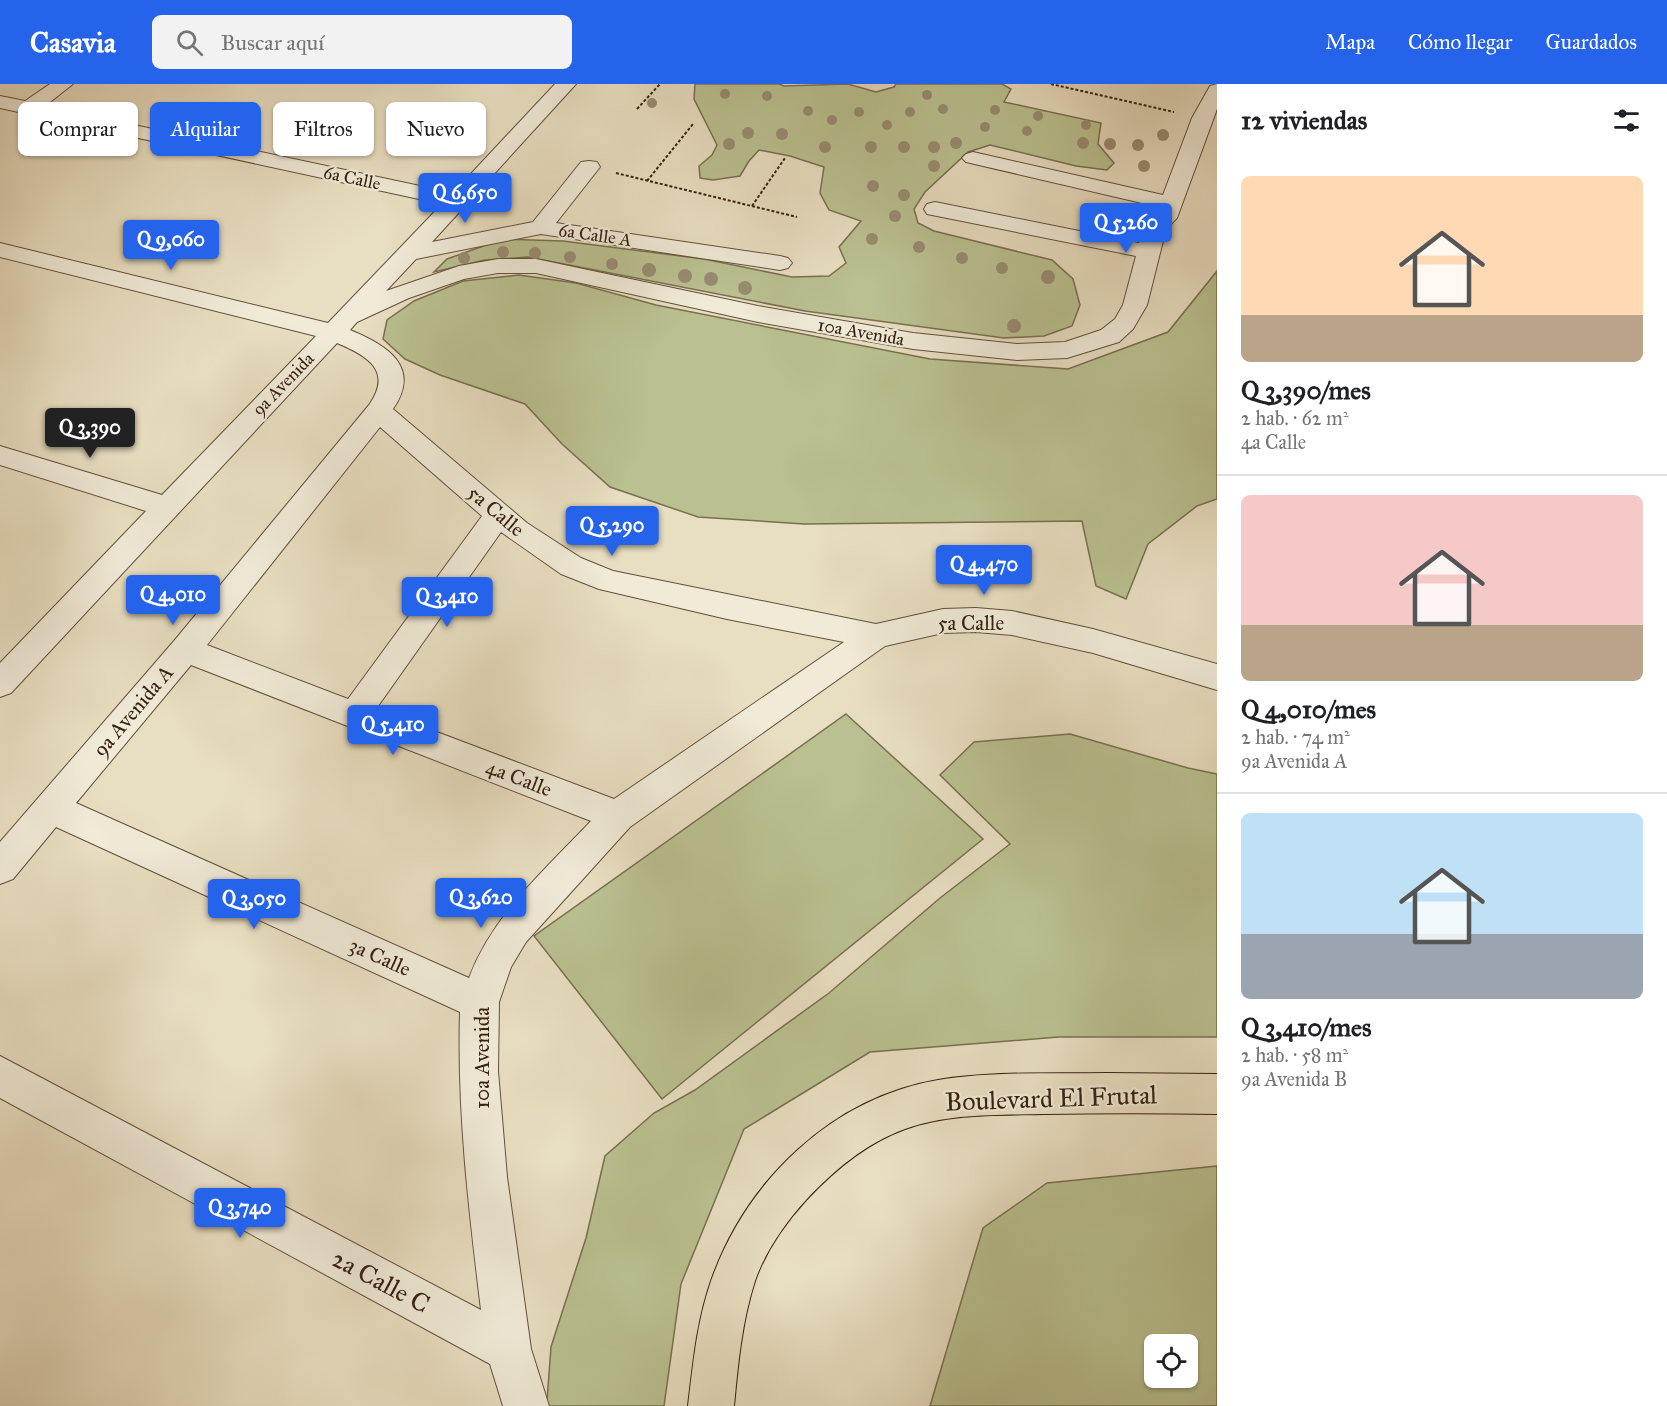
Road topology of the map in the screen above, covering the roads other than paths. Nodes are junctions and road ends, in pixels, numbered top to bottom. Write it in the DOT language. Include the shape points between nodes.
graph roads {
  1 [pos="63,84"];
  2 [pos="558,85"];
  3 [pos="1217,90"];
  4 [pos="0,102"];
  5 [pos="37,102"];
  6 [pos="18,106"];
  7 [pos="138,132"];
  8 [pos="973,158"];
  9 [pos="589,167"];
  10 [pos="458,201"];
  11 [pos="1171,203"];
  12 [pos="935,209"];
  13 [pos="541,227"];
  14 [pos="0,250"];
  15 [pos="1148,252"];
  16 [pos="411,253"];
  17 [pos="780,263"];
  18 [pos="342,324"];
  19 [pos="378,411"];
  20 [pos="0,455"];
  21 [pos="166,507"];
  22 [pos="499,513"];
  23 [pos="876,636"];
  24 [pos="185,650"];
  25 [pos="1217,677"];
  26 [pos="0,684"];
  27 [pos="355,714"];
  28 [pos="50,808"];
  29 [pos="618,816"];
  30 [pos="0,868"];
  31 [pos="480,1002"];
  32 [pos="0,1076"];
  33 [pos="1217,1094"];
  34 [pos="508,1349"];
  35 [pos="526,1406"];
  36 [pos="711,1406"];
  1 -- 5 [label="street"];
  2 -- 10 [label="street, 9a Avenida"];
  3 -- 11 [label="street, 10a Avenida" via="1202,118"];
  4 -- 6 [label="street, 6a Calle"];
  7 -- 10 [label="street, 6a Calle"];
  8 -- 11 [label="street"];
  9 -- 13 [label="street"];
  10 -- 16 [label="street, 9a Avenida"];
  11 -- 15 [label="street, 10a Avenida" via="1166,218 1155,226"];
  12 -- 15 [label="street"];
  13 -- 16 [label="street, 6a Calle A"];
  13 -- 17 [label="street, 6a Calle A"];
  14 -- 18 [label="street"];
  15 -- 18 [label="street, 10a Avenida" via="1135,305 1124,324 1110,336 1087,344 1040,353 981,350 847,330 536,266 498,266 459,273 401,293"];
  16 -- 18 [label="street, 9a Avenida"];
  18 -- 19 [label="street" via="387,367 392,388"];
  18 -- 21 [label="street, 9a Avenida"];
  19 -- 22 [label="street, 5a Calle"];
  19 -- 24 [label="street, 9a Avenida A"];
  20 -- 21 [label="street"];
  21 -- 26 [label="street, 9a Avenida"];
  22 -- 23 [label="street, 5a Calle" via="571,566 609,581"];
  22 -- 27 [label="street"];
  23 -- 25 [label="street, 5a Calle" via="944,621 1012,623 1093,641"];
  23 -- 29 [label="street, 10a Avenida"];
  24 -- 27 [label="street, 4a Calle"];
  24 -- 28 [label="street, 9a Avenida A"];
  27 -- 29 [label="street, 4a Calle"];
  28 -- 30 [label="street, 9a Avenida A"];
  28 -- 31 [label="street, 3a Calle"];
  29 -- 31 [label="street, 10a Avenida" via="513,930 495,959"];
  31 -- 34 [label="street, 10a Avenida" via="478,1071 486,1177"];
  32 -- 34 [label="street, 2a Calle C"];
  33 -- 36 [label="main road, Boulevard El Frutal" via="1075,1093 948,1099 905,1109 863,1127 826,1152 790,1184 760,1223 737,1270 724,1320"];
  34 -- 35 [label="street, 10a Avenida"];
}
